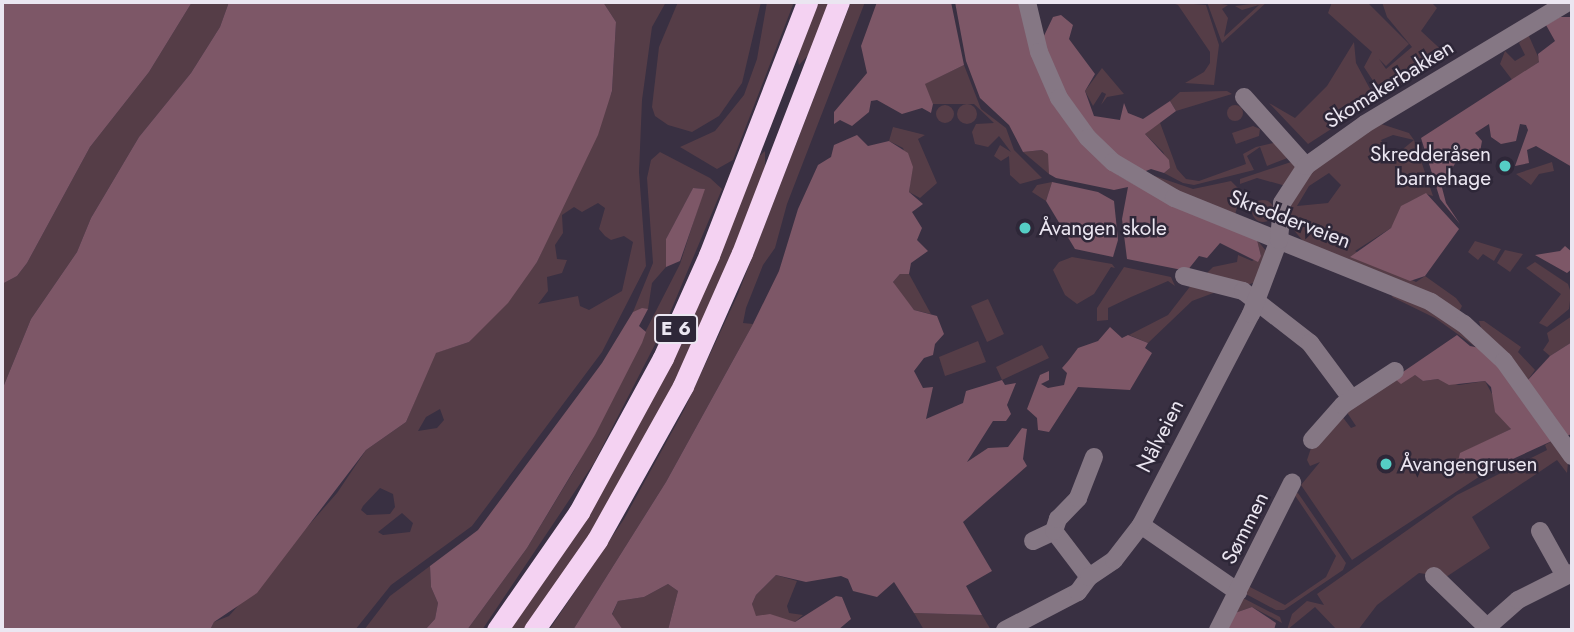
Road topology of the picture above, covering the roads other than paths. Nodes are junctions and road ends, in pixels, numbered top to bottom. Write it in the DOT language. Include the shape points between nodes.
graph roads {
  1 [pos="807,2"];
  2 [pos="839,2"];
  3 [pos="1027,2"];
  4 [pos="1567,2"];
  5 [pos="1244,97"];
  6 [pos="1306,166"];
  7 [pos="1279,240"];
  8 [pos="1184,276"];
  9 [pos="1256,301"];
  10 [pos="1395,370"];
  11 [pos="1352,398"];
  12 [pos="1312,440"];
  13 [pos="1572,456"];
  14 [pos="1094,457"];
  15 [pos="1292,484"];
  16 [pos="1141,525"];
  17 [pos="1054,531"];
  18 [pos="1540,531"];
  19 [pos="1033,541"];
  20 [pos="1568,574"];
  21 [pos="1434,576"];
  22 [pos="1089,577"];
  23 [pos="1238,592"];
  24 [pos="1487,629"];
  25 [pos="497,630"];
  26 [pos="534,630"];
  27 [pos="1005,630"];
  28 [pos="1218,630"];
  1 -- 25 [label="highway, E 6" via="709,255 663,358 579,512"];
  2 -- 26 [label="highway, E 6" via="742,253 683,386 597,540"];
  3 -- 7 [label="street, Skredderveien" via="1051,83 1075,122 1102,152 1158,191"];
  4 -- 6 [label="street, Skomakerbakken" via="1387,110"];
  5 -- 6 [label="street"];
  6 -- 7 [label="street, Skomakerbakken" via="1282,202"];
  7 -- 9 [label="street, Nålveien"];
  7 -- 13 [label="street, Skredderveien" via="1381,278 1464,324 1504,361"];
  8 -- 9 [label="street" via="1234,287"];
  9 -- 11 [label="street" via="1310,343"];
  9 -- 16 [label="street, Nålveien"];
  10 -- 11 [label="street"];
  11 -- 12 [label="street"];
  14 -- 17 [label="street" via="1077,498 1058,519"];
  15 -- 23 [label="street, Sømmen"];
  16 -- 22 [label="street, Nålveien" via="1114,560"];
  16 -- 23 [label="street, Sømmen"];
  17 -- 19 [label="street"];
  17 -- 22 [label="street"];
  18 -- 20 [label="street"];
  20 -- 24 [label="street" via="1518,600"];
  21 -- 24 [label="street"];
  22 -- 27 [label="street, Nålveien" via="1078,592"];
  23 -- 28 [label="street, Sømmen"];
}
